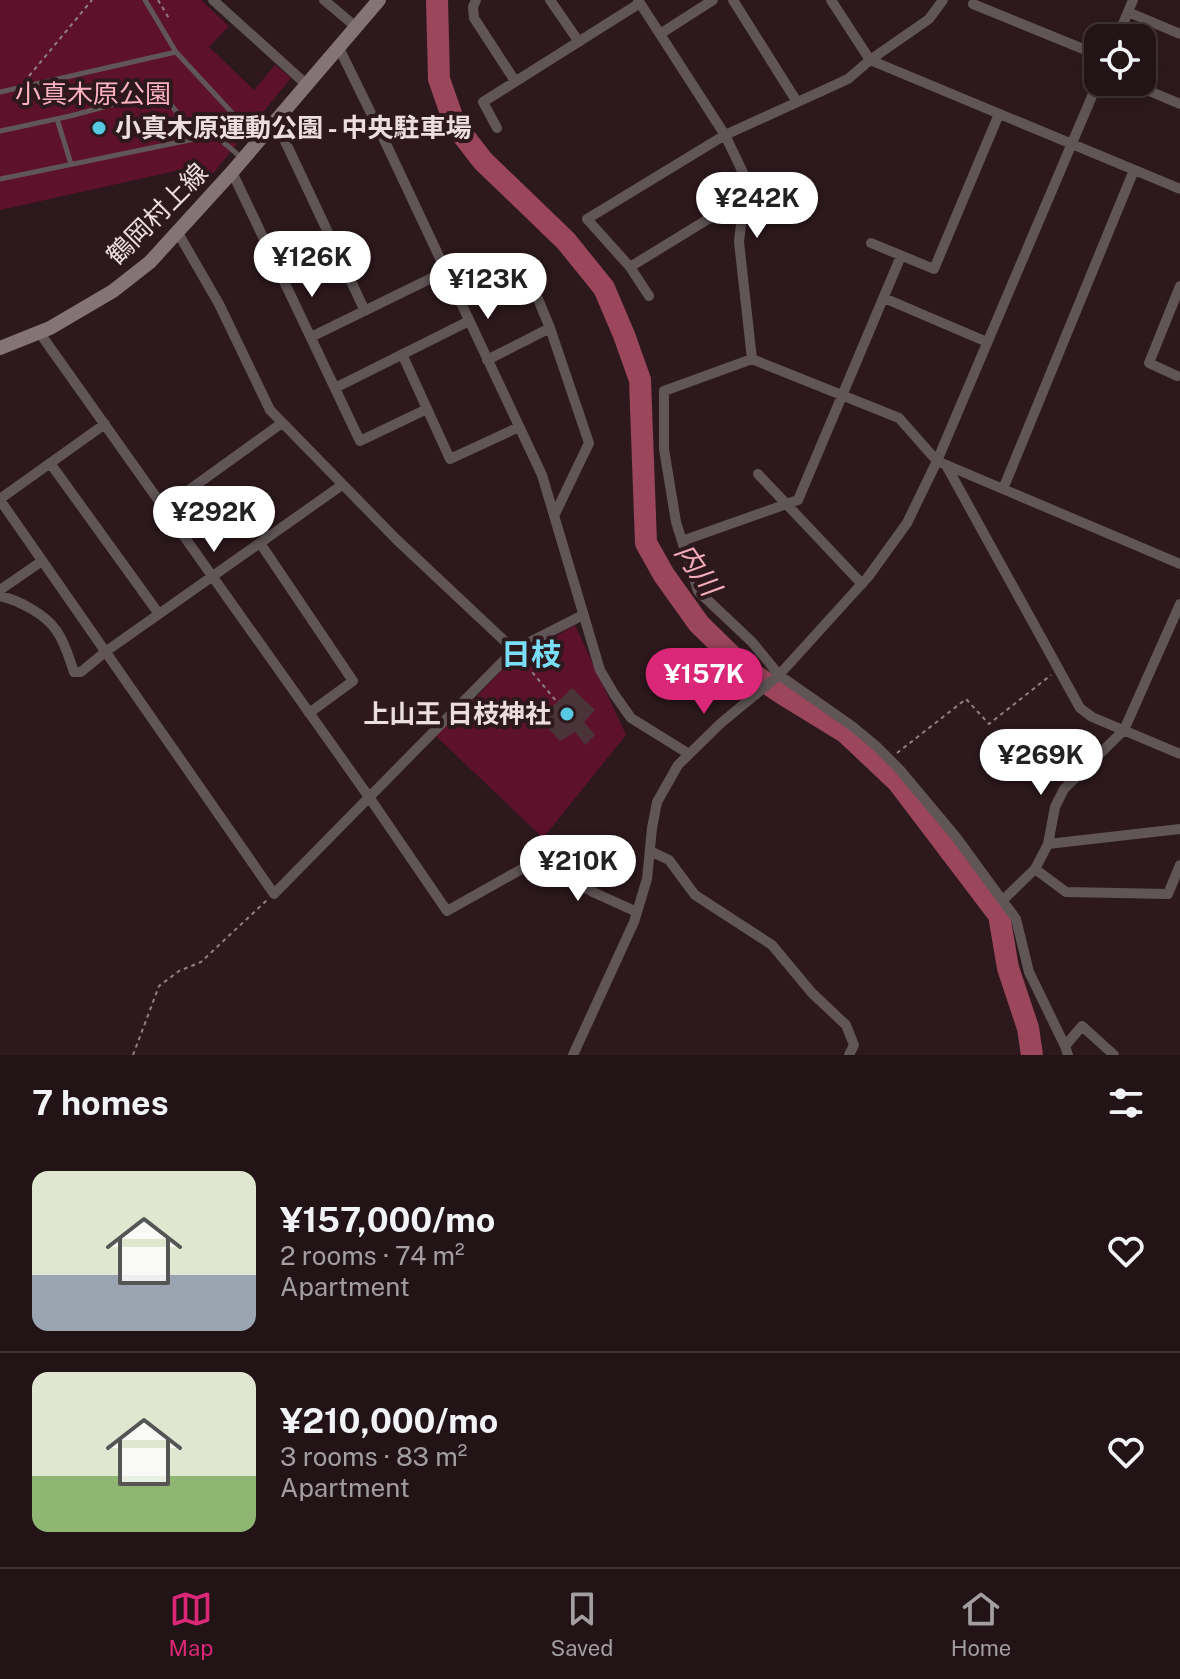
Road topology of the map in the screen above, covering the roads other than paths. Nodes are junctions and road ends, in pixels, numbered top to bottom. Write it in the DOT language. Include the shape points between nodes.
graph roads {
  1 [pos="145,0"];
  2 [pos="213,0"];
  3 [pos="324,0"];
  4 [pos="379,0"];
  5 [pos="476,0"];
  6 [pos="550,0"];
  7 [pos="713,0"];
  8 [pos="733,0"];
  9 [pos="831,0"];
  10 [pos="943,0"];
  11 [pos="639,2"];
  12 [pos="973,4"];
  13 [pos="1129,4"];
  14 [pos="1122,24"];
  15 [pos="356,27"];
  16 [pos="660,34"];
  17 [pos="1180,34"];
  18 [pos="579,42"];
  19 [pos="339,48"];
  20 [pos="1084,49"];
  21 [pos="176,52"];
  22 [pos="870,60"];
  23 [pos="515,81"];
  24 [pos="307,85"];
  25 [pos="0,92"];
  26 [pos="1156,94"];
  27 [pos="1092,96"];
  28 [pos="797,102"];
  29 [pos="1180,104"];
  30 [pos="999,114"];
  31 [pos="57,119"];
  32 [pos="276,122"];
  33 [pos="497,128"];
  34 [pos="0,131"];
  35 [pos="215,135"];
  36 [pos="725,135"];
  37 [pos="1072,144"];
  38 [pos="243,159"];
  39 [pos="71,164"];
  40 [pos="1134,170"];
  41 [pos="232,172"];
  42 [pos="0,179"];
  43 [pos="1180,189"];
  44 [pos="744,197"];
  45 [pos="178,233"];
  46 [pos="871,243"];
  47 [pos="901,256"];
  48 [pos="630,267"];
  49 [pos="446,271"];
  50 [pos="1180,286"];
  51 [pos="649,296"];
  52 [pos="884,298"];
  53 [pos="459,299"];
  54 [pos="365,311"];
  55 [pos="469,321"];
  56 [pos="550,328"];
  57 [pos="39,332"];
  58 [pos="311,337"];
  59 [pos="987,342"];
  60 [pos="0,348"];
  61 [pos="402,354"];
  62 [pos="752,359"];
  63 [pos="487,360"];
  64 [pos="1177,376"];
  65 [pos="335,388"];
  66 [pos="843,395"];
  67 [pos="427,409"];
  68 [pos="282,423"];
  69 [pos="105,424"];
  70 [pos="519,427"];
  71 [pos="50,463"];
  72 [pos="942,463"];
  73 [pos="758,474"];
  74 [pos="342,485"];
  75 [pos="1003,489"];
  76 [pos="0,500"];
  77 [pos="788,506"];
  78 [pos="164,508"];
  79 [pos="554,516"];
  80 [pos="682,541"];
  81 [pos="260,543"];
  82 [pos="42,561"];
  83 [pos="1180,564"];
  84 [pos="213,576"];
  85 [pos="862,584"];
  86 [pos="0,590"];
  87 [pos="0,596"];
  88 [pos="1180,604"];
  89 [pos="159,614"];
  90 [pos="583,615"];
  91 [pos="514,650"];
  92 [pos="105,652"];
  93 [pos="779,675"];
  94 [pos="309,713"];
  95 [pos="1124,730"];
  96 [pos="689,754"];
  97 [pos="1180,754"];
  98 [pos="369,797"];
  99 [pos="1180,829"];
  100 [pos="1048,844"];
  101 [pos="650,851"];
  102 [pos="1180,865"];
  103 [pos="1035,869"];
  104 [pos="1003,900"];
  105 [pos="637,912"];
  106 [pos="1066,1050"];
  107 [pos="573,1055"];
  108 [pos="849,1055"];
  109 [pos="1114,1055"];
  1 -- 21 [label="lane"];
  2 -- 24 [label="street"];
  3 -- 15 [label="street"];
  4 -- 15 [label="main road, 鶴岡村上線"];
  5 -- 23 [label="street" via="474,18"];
  6 -- 18 [label="street"];
  7 -- 16 [label="street"];
  8 -- 28 [label="street"];
  9 -- 22 [label="street"];
  10 -- 22 [label="street" via="929,19"];
  11 -- 16 [label="street"];
  11 -- 18 [label="street"];
  12 -- 20 [label="street"];
  13 -- 14 [label="street"];
  13 -- 17 [label="street"];
  15 -- 19 [label="main road, 鶴岡村上線"];
  16 -- 36 [label="street"];
  18 -- 23 [label="street"];
  19 -- 24 [label="main road, 鶴岡村上線"];
  19 -- 49 [label="street"];
  21 -- 25 [label="lane"];
  21 -- 35 [label="lane" via="235,116"];
  22 -- 28 [label="street" via="848,79"];
  22 -- 30 [label="street"];
  23 -- 33 [label="street" via="483,102"];
  24 -- 32 [label="main road, 鶴岡村上線"];
  26 -- 29 [label="street"];
  27 -- 37 [label="street"];
  28 -- 36 [label="street"];
  30 -- 37 [label="street"];
  30 -- 47 [label="street" via="934,269"];
  31 -- 34 [label="lane"];
  31 -- 35 [label="lane" via="149,95 166,98 181,118"];
  31 -- 39 [label="lane"];
  32 -- 38 [label="main road, 鶴岡村上線"];
  32 -- 54 [label="street"];
  35 -- 38 [label="lane"];
  35 -- 39 [label="lane"];
  36 -- 44 [label="street" via="746,179"];
  36 -- 48 [label="street" via="587,219"];
  37 -- 40 [label="street"];
  37 -- 59 [label="street"];
  38 -- 41 [label="main road, 鶴岡村上線"];
  39 -- 42 [label="lane"];
  40 -- 43 [label="street"];
  40 -- 75 [label="street"];
  41 -- 45 [label="main road, 鶴岡村上線"];
  41 -- 58 [label="street"];
  44 -- 48 [label="street"];
  44 -- 62 [label="street" via="739,242"];
  45 -- 57 [label="main road, 鶴岡村上線" via="113,291"];
  45 -- 68 [label="street" via="270,410"];
  46 -- 47 [label="street"];
  47 -- 52 [label="street"];
  48 -- 51 [label="street"];
  49 -- 53 [label="street"];
  49 -- 54 [label="street"];
  50 -- 64 [label="street" via="1149,363"];
  52 -- 59 [label="street"];
  52 -- 66 [label="street"];
  53 -- 55 [label="street"];
  53 -- 56 [label="street" via="526,270"];
  54 -- 58 [label="street"];
  55 -- 61 [label="street"];
  55 -- 63 [label="street"];
  56 -- 63 [label="street"];
  56 -- 79 [label="street" via="589,443"];
  57 -- 60 [label="main road, 鶴岡村上線"];
  57 -- 69 [label="street"];
  58 -- 65 [label="street"];
  59 -- 72 [label="street"];
  61 -- 65 [label="street"];
  61 -- 67 [label="street"];
  62 -- 66 [label="street"];
  62 -- 80 [label="street" via="664,391 664,449"];
  63 -- 70 [label="street"];
  65 -- 67 [label="street" via="360,441"];
  66 -- 72 [label="street" via="899,418"];
  66 -- 77 [label="street" via="798,500"];
  67 -- 70 [label="street" via="450,459"];
  68 -- 74 [label="street"];
  68 -- 78 [label="street"];
  69 -- 71 [label="street"];
  69 -- 78 [label="street"];
  70 -- 79 [label="street"];
  71 -- 76 [label="street"];
  71 -- 89 [label="street"];
  72 -- 75 [label="street"];
  72 -- 85 [label="street"];
  72 -- 95 [label="street" via="1080,708"];
  73 -- 77 [label="street"];
  74 -- 81 [label="street"];
  74 -- 91 [label="street"];
  75 -- 83 [label="street"];
  76 -- 82 [label="street"];
  77 -- 80 [label="street"];
  77 -- 85 [label="street"];
  78 -- 84 [label="street"];
  79 -- 90 [label="street"];
  80 -- 93 [label="street" via="698,591"];
  81 -- 84 [label="street"];
  81 -- 94 [label="street" via="353,681"];
  82 -- 86 [label="street"];
  82 -- 92 [label="street"];
  84 -- 89 [label="street"];
  84 -- 94 [label="street"];
  85 -- 93 [label="street"];
  87 -- 92 [label="street" via="35,611 54,627 74,672"];
  88 -- 95 [label="street"];
  89 -- 92 [label="street"];
  90 -- 91 [label="street"];
  90 -- 96 [label="street" via="600,670 631,718"];
  91 -- 98 [label="street"];
  92 -- 98 [label="street" via="274,894"];
  93 -- 96 [label="street"];
  93 -- 104 [label="street" via="889,759"];
  94 -- 98 [label="street"];
  95 -- 97 [label="street"];
  95 -- 100 [label="street" via="1064,789"];
  96 -- 101 [label="street" via="657,802"];
  98 -- 105 [label="street" via="447,911 536,861"];
  99 -- 100 [label="street"];
  100 -- 103 [label="street"];
  101 -- 105 [label="street"];
  101 -- 108 [label="street" via="669,860 695,895 772,945 846,1025 854,1045"];
  102 -- 103 [label="street" via="1168,894 1066,892"];
  103 -- 104 [label="street"];
  104 -- 106 [label="street" via="1016,919 1029,972"];
  105 -- 107 [label="street"];
  106 -- 109 [label="street" via="1082,1026"];
}
